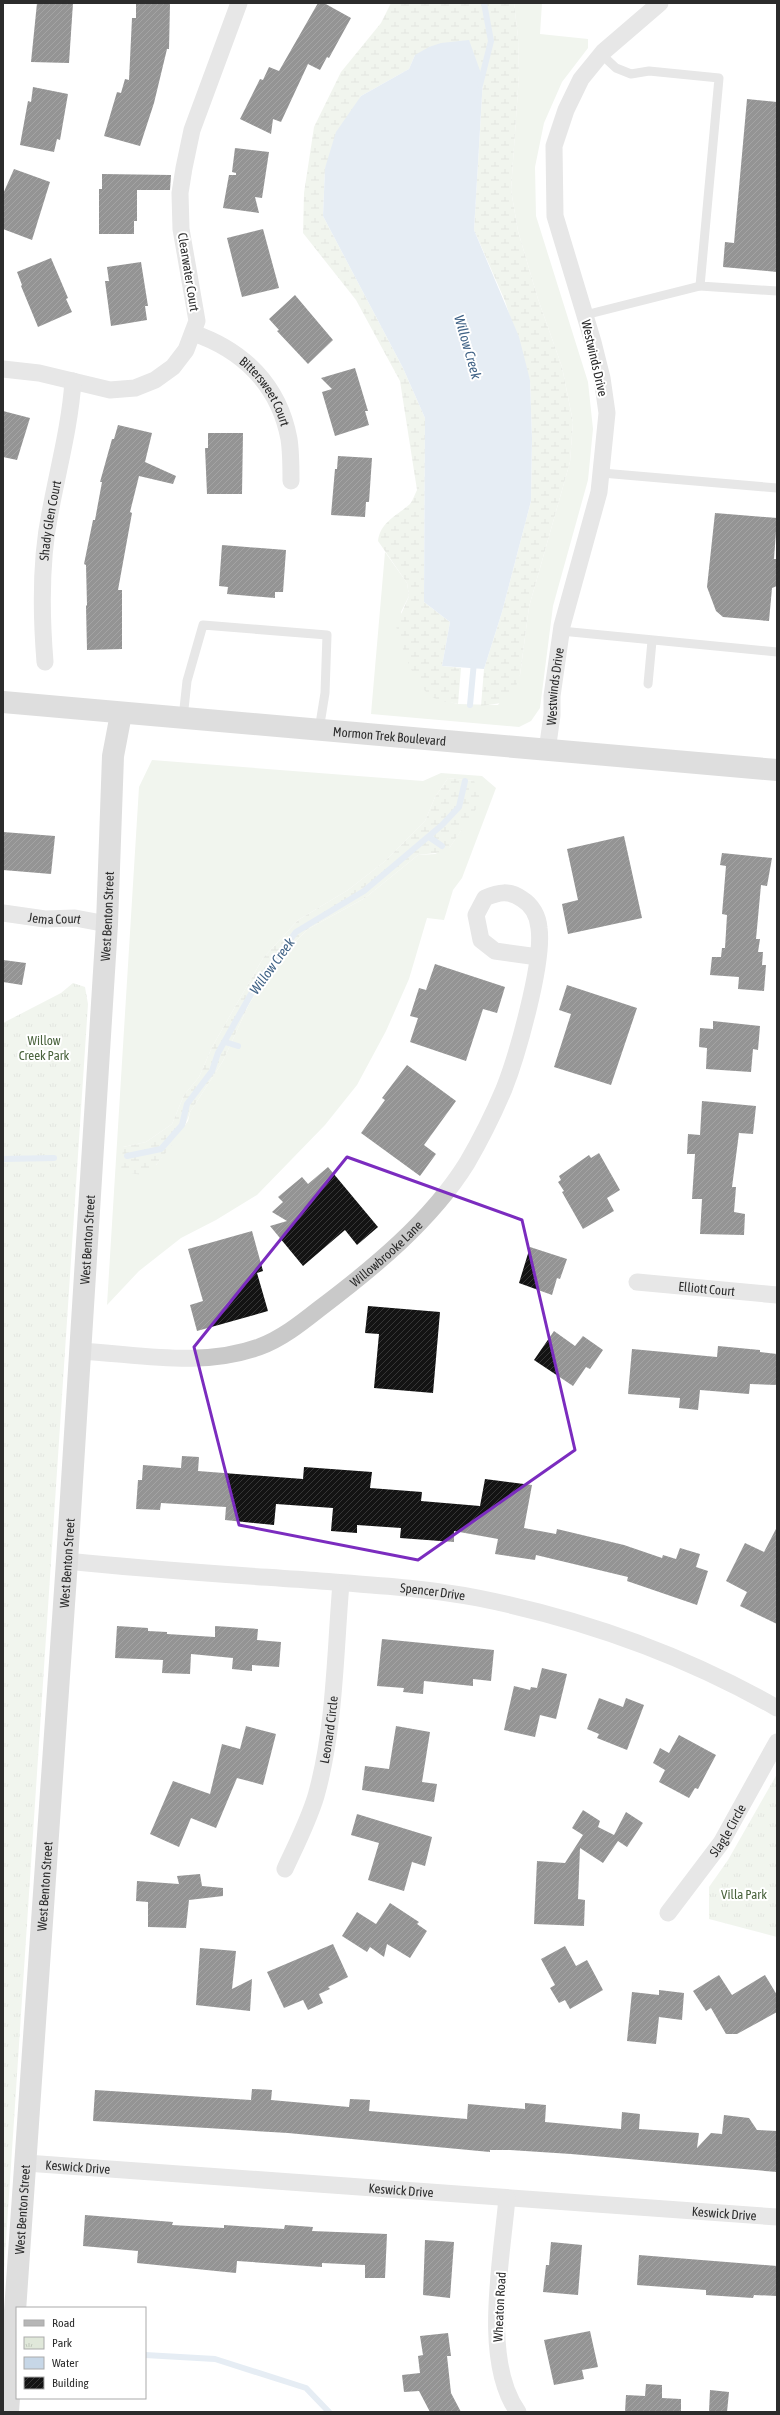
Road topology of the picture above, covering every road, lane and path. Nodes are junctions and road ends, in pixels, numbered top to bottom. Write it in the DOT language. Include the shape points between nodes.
graph roads {
  1 [pos="239,3"];
  2 [pos="660,3"];
  3 [pos="601,54"];
  4 [pos="700,286"];
  5 [pos="777,291"];
  6 [pos="585,315"];
  7 [pos="193,333"];
  8 [pos="3,369"];
  9 [pos="74,381"];
  10 [pos="602,473"];
  11 [pos="292,481"];
  12 [pos="777,488"];
  13 [pos="561,631"];
  14 [pos="652,640"];
  15 [pos="777,652"];
  16 [pos="45,662"];
  17 [pos="648,684"];
  18 [pos="3,702"];
  19 [pos="121,714"];
  20 [pos="183,719"];
  21 [pos="319,731"];
  22 [pos="547,751"];
  23 [pos="777,770"];
  24 [pos="3,913"];
  25 [pos="107,924"];
  26 [pos="538,957"];
  27 [pos="637,1282"];
  28 [pos="777,1295"];
  29 [pos="79,1351"];
  30 [pos="67,1561"];
  31 [pos="341,1583"];
  32 [pos="777,1708"];
  33 [pos="777,1742"];
  34 [pos="285,1869"];
  35 [pos="668,1913"];
  36 [pos="26,2163"];
  37 [pos="507,2198"];
  38 [pos="777,2217"];
  39 [pos="8,2357"];
  40 [pos="8,2412"];
  41 [pos="518,2412"];
  1 -- 7 [label="street, Clearwater Court" via="192,130 181,186 182,229 197,321"];
  2 -- 3 [label="street, Westwinds Drive"];
  3 -- 4 [label="lane" via="616,68 631,74 649,71 719,78"];
  3 -- 6 [label="street, Westwinds Drive" via="581,79 566,110 554,146 555,216"];
  4 -- 5 [label="lane"];
  4 -- 6 [label="lane"];
  6 -- 10 [label="street, Westwinds Drive" via="602,378 607,414"];
  7 -- 9 [label="street, Clearwater Court" via="186,350 173,367 155,380 135,388 110,390"];
  7 -- 11 [label="street, Bittersweet Court" via="216,341 242,356 264,380 279,406 289,438"];
  8 -- 9 [label="street, Clearwater Court" via="39,373"];
  9 -- 16 [label="street, Shady Glen Court" via="72,407 45,545 42,605"];
  10 -- 12 [label="lane"];
  10 -- 13 [label="street, Westwinds Drive"];
  13 -- 14 [label="lane"];
  13 -- 22 [label="street, Westwinds Drive"];
  14 -- 15 [label="lane"];
  14 -- 17 [label="lane"];
  18 -- 19 [label="street, Mormon Trek Boulevard"];
  19 -- 20 [label="street, Mormon Trek Boulevard"];
  19 -- 25 [label="street, West Benton Street" via="113,756"];
  20 -- 21 [label="street, Mormon Trek Boulevard"];
  20 -- 21 [label="lane" via="187,681 203,625 327,635 325,693"];
  21 -- 22 [label="street, Mormon Trek Boulevard"];
  22 -- 23 [label="street, Mormon Trek Boulevard"];
  24 -- 25 [label="street, Jema Court" via="45,919 74,918"];
  25 -- 29 [label="street, West Benton Street"];
  26 -- 29 [label="street, Willowbrooke Lane" via="528,1006 505,1087 486,1130 465,1165 437,1203 338,1295 290,1331 260,1347 228,1356 195,1360"];
  27 -- 28 [label="street, Elliott Court"];
  29 -- 30 [label="street, West Benton Street"];
  30 -- 31 [label="street, Spencer Drive"];
  30 -- 36 [label="street, West Benton Street"];
  31 -- 32 [label="street, Spencer Drive" via="476,1598 588,1625 683,1660"];
  31 -- 34 [label="street, Leonard Circle" via="327,1748 316,1796 304,1831"];
  33 -- 35 [label="street, Slagle Circle" via="721,1843"];
  36 -- 37 [label="street, Keswick Drive"];
  36 -- 39 [label="street, West Benton Street"];
  37 -- 38 [label="street, Keswick Drive"];
  37 -- 41 [label="street, Wheaton Road" via="497,2313 498,2351 502,2380"];
  39 -- 40 [label="street, West Benton Street"];
}
